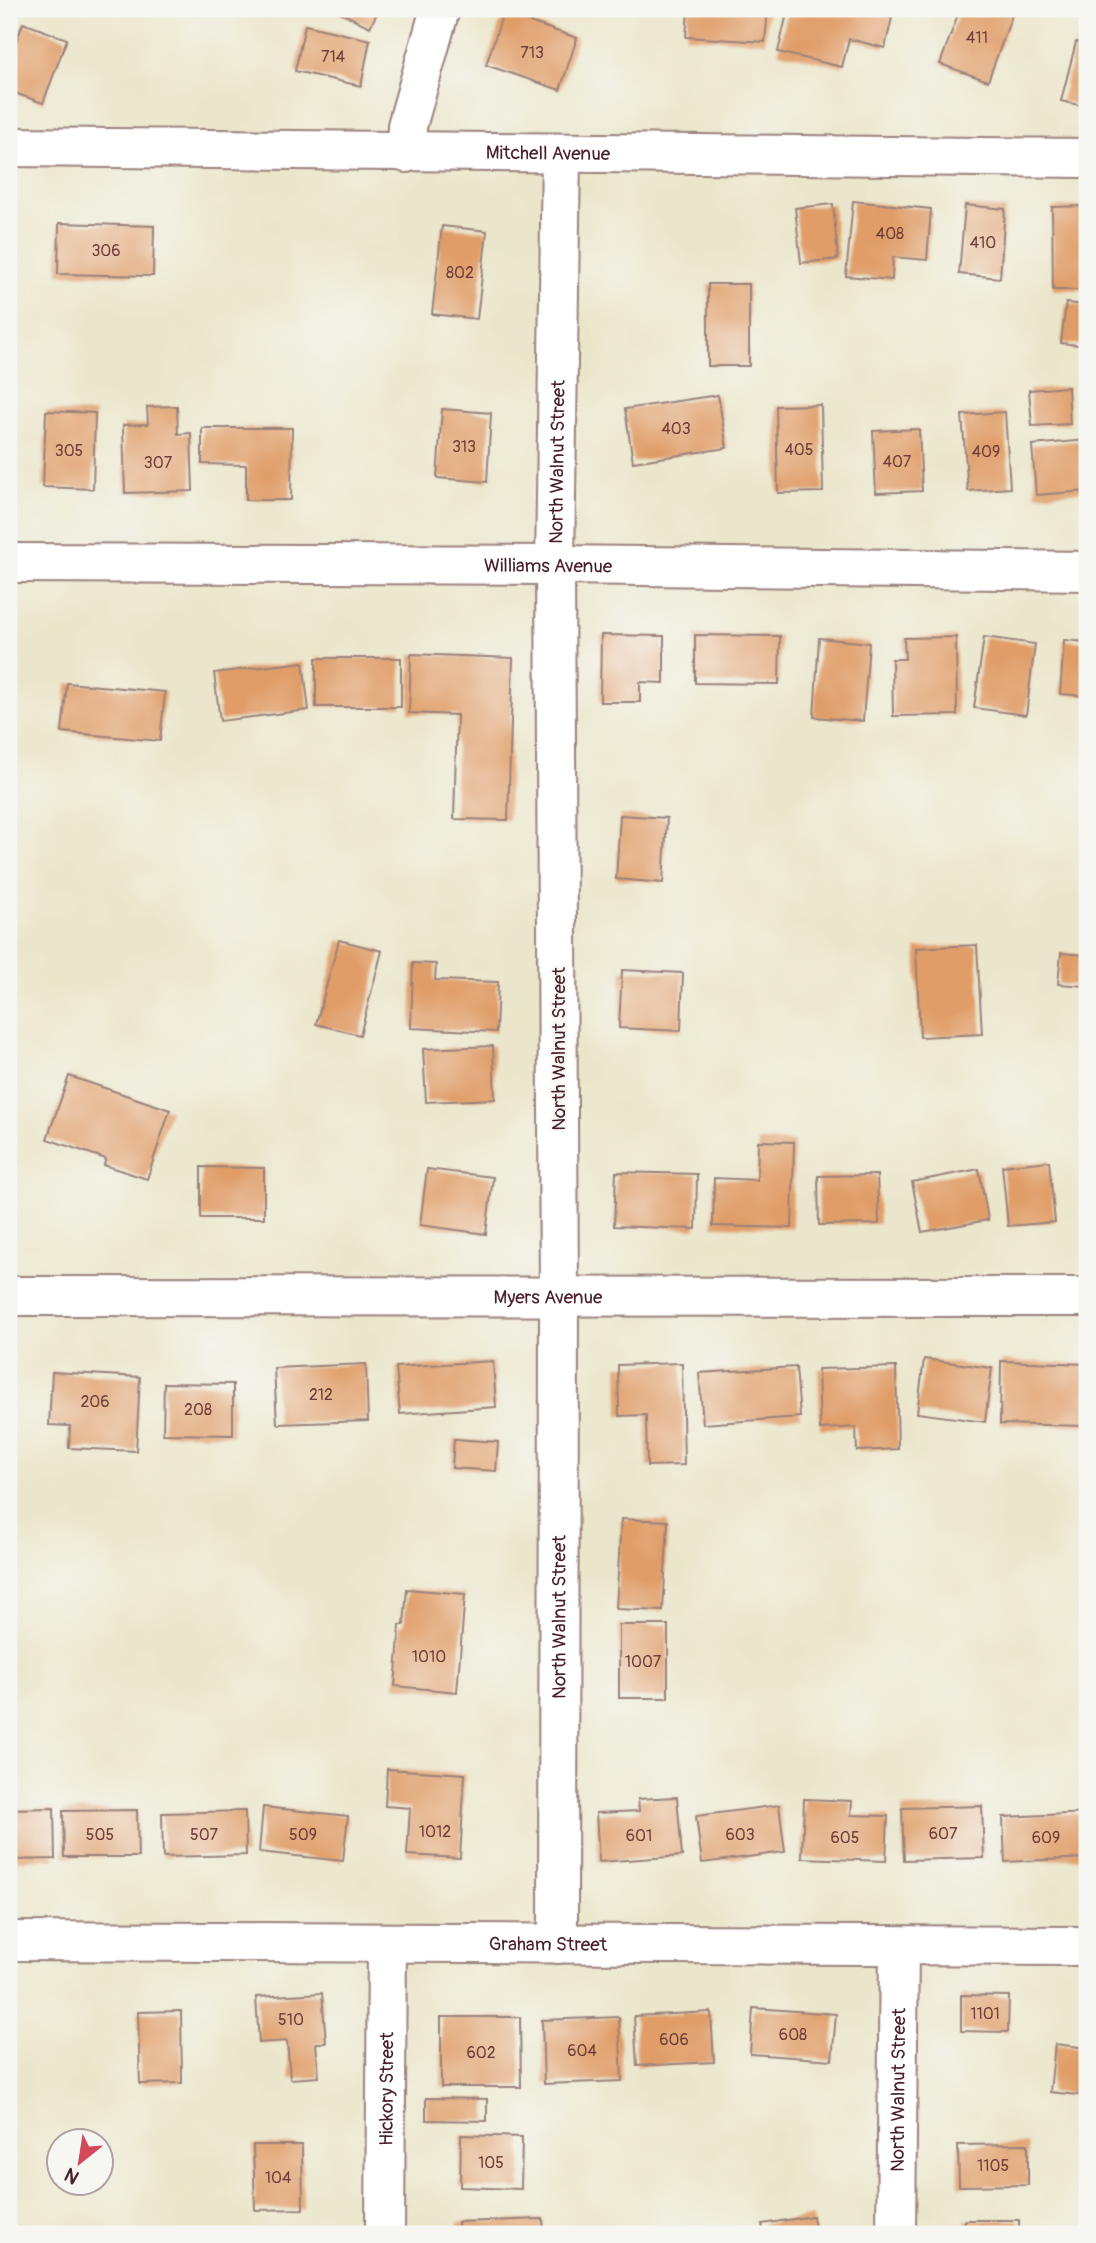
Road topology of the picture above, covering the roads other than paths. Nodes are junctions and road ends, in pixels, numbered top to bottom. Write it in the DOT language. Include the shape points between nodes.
graph roads {
  1 [pos="440,9"];
  2 [pos="9,147"];
  3 [pos="406,153"];
  4 [pos="561,154"];
  5 [pos="1087,159"];
  6 [pos="9,563"];
  7 [pos="555,565"];
  8 [pos="1087,571"];
  9 [pos="559,1295"];
  10 [pos="9,1296"];
  11 [pos="1087,1297"];
  12 [pos="9,1941"];
  13 [pos="387,1943"];
  14 [pos="558,1944"];
  15 [pos="899,1946"];
  16 [pos="1087,1946"];
  17 [pos="385,2234"];
  18 [pos="896,2234"];
  1 -- 3 [label="street" via="407,125"];
  2 -- 3 [label="street, Mitchell Avenue"];
  3 -- 4 [label="street, Mitchell Avenue"];
  4 -- 5 [label="street, Mitchell Avenue"];
  4 -- 7 [label="street, North Walnut Street"];
  6 -- 7 [label="street, Williams Avenue"];
  7 -- 8 [label="street, Williams Avenue"];
  7 -- 9 [label="street, North Walnut Street"];
  9 -- 10 [label="street, Myers Avenue"];
  9 -- 11 [label="street, Myers Avenue"];
  9 -- 14 [label="street, North Walnut Street"];
  12 -- 13 [label="street, Graham Street"];
  13 -- 14 [label="street, Graham Street"];
  13 -- 17 [label="street, Hickory Street"];
  14 -- 15 [label="street, Graham Street"];
  15 -- 16 [label="street, Graham Street"];
  15 -- 18 [label="street, North Walnut Street"];
}
